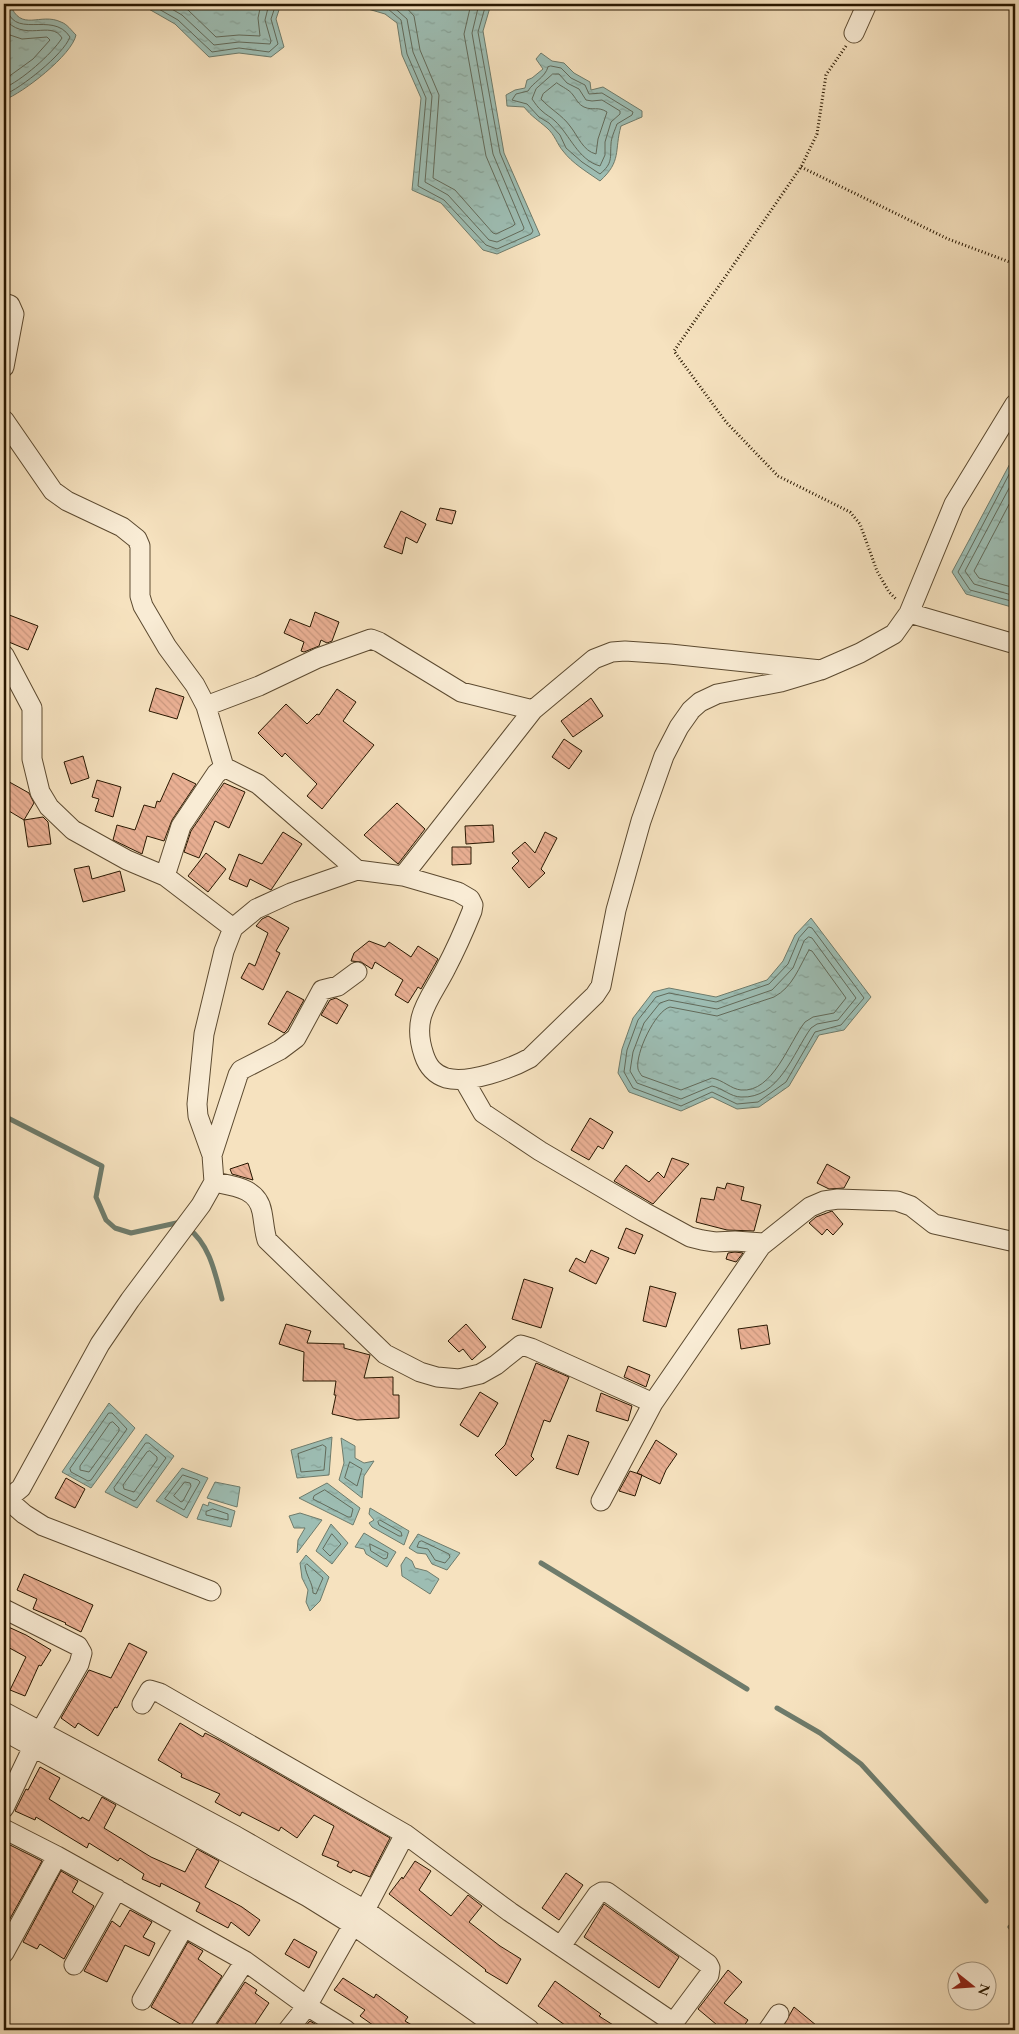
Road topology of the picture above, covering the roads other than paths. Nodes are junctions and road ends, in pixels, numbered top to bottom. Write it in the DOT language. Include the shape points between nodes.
graph roads {
  1 [pos="867,4"];
  2 [pos="854,33"];
  3 [pos="4,303"];
  4 [pos="4,367"];
  5 [pos="1015,404"];
  6 [pos="4,420"];
  7 [pos="909,612"];
  8 [pos="1015,644"];
  9 [pos="4,655"];
  10 [pos="821,670"];
  11 [pos="206,706"];
  12 [pos="533,710"];
  13 [pos="224,767"];
  14 [pos="357,870"];
  15 [pos="165,876"];
  16 [pos="403,876"];
  17 [pos="233,928"];
  18 [pos="357,972"];
  19 [pos="464,1080"];
  20 [pos="212,1155"];
  21 [pos="214,1182"];
  22 [pos="1015,1242"];
  23 [pos="763,1243"];
  24 [pos="653,1403"];
  25 [pos="6,1501"];
  26 [pos="601,1501"];
  27 [pos="211,1591"];
  28 [pos="4,1609"];
  29 [pos="142,1704"];
  30 [pos="4,1712"];
  31 [pos="4,1731"];
  32 [pos="37,1740"];
  33 [pos="4,1808"];
  34 [pos="4,1830"];
  35 [pos="405,1834"];
  36 [pos="57,1856"];
  37 [pos="117,1889"];
  38 [pos="365,1910"];
  39 [pos="353,1925"];
  40 [pos="184,1928"];
  41 [pos="561,1946"];
  42 [pos="4,1953"];
  43 [pos="245,1961"];
  44 [pos="74,1965"];
  45 [pos="142,2000"];
  46 [pos="307,2006"];
  47 [pos="779,2014"];
  48 [pos="200,2030"];
  49 [pos="288,2030"];
  50 [pos="346,2030"];
  51 [pos="501,2030"];
  52 [pos="530,2030"];
  53 [pos="768,2030"];
  1 -- 2 [label="street"];
  3 -- 4 [label="street" via="14,314"];
  5 -- 7 [label="street" via="954,504"];
  6 -- 11 [label="street" via="53,491 115,523 137,539 143,606"];
  7 -- 8 [label="street"];
  7 -- 10 [label="street" via="894,634"];
  9 -- 15 [label="street" via="32,708 32,759 40,792 49,807 86,838"];
  10 -- 12 [label="street" via="670,654 612,652 594,659"];
  10 -- 19 [label="street" via="781,682 717,694 691,710 664,756 641,821 616,910 601,986 530,1058 520,1064"];
  11 -- 12 [label="street" via="371,639 462,692"];
  11 -- 13 [label="street"];
  12 -- 16 [label="street"];
  13 -- 14 [label="street" via="258,784"];
  13 -- 15 [label="street" via="181,826"];
  14 -- 16 [label="street"];
  14 -- 17 [label="street" via="256,909"];
  15 -- 17 [label="street"];
  16 -- 19 [label="street" via="466,895 473,904 444,972 423,1008 418,1026 426,1062 442,1076"];
  17 -- 20 [label="street" via="224,951 204,1034 197,1104"];
  18 -- 20 [label="street" via="338,986 322,990 296,1038 288,1045 241,1070"];
  19 -- 23 [label="street" via="483,1113 540,1151 644,1212 702,1240"];
  20 -- 21 [label="street"];
  21 -- 24 [label="street" via="242,1188 259,1201 267,1240 391,1359 437,1377 459,1379 487,1371 521,1346"];
  21 -- 25 [label="street" via="201,1205 116,1319 21,1488"];
  22 -- 23 [label="street" via="934,1224 911,1206 897,1201 838,1198 810,1207"];
  23 -- 24 [label="street"];
  24 -- 26 [label="street"];
  25 -- 27 [label="street" via="43,1526"];
  28 -- 32 [label="street" via="78,1646 82,1653"];
  29 -- 35 [label="street" via="150,1690 160,1693"];
  30 -- 32 [label="street"];
  31 -- 32 [label="street"];
  32 -- 33 [label="street"];
  32 -- 38 [label="street" via="236,1836"];
  32 -- 39 [label="street"];
  34 -- 36 [label="street"];
  35 -- 38 [label="street"];
  35 -- 41 [label="street"];
  36 -- 37 [label="street"];
  36 -- 42 [label="street"];
  37 -- 40 [label="street"];
  37 -- 44 [label="street"];
  38 -- 39 [label="street"];
  38 -- 52 [label="street"];
  39 -- 46 [label="street"];
  39 -- 51 [label="street"];
  40 -- 43 [label="street"];
  40 -- 45 [label="street"];
  41 -- 41 [label="street" via="597,1895 607,1892 710,1968 709,1975 673,2020"];
  43 -- 46 [label="street"];
  43 -- 48 [label="street"];
  46 -- 49 [label="street"];
  46 -- 50 [label="street"];
  47 -- 53 [label="street"];
}
